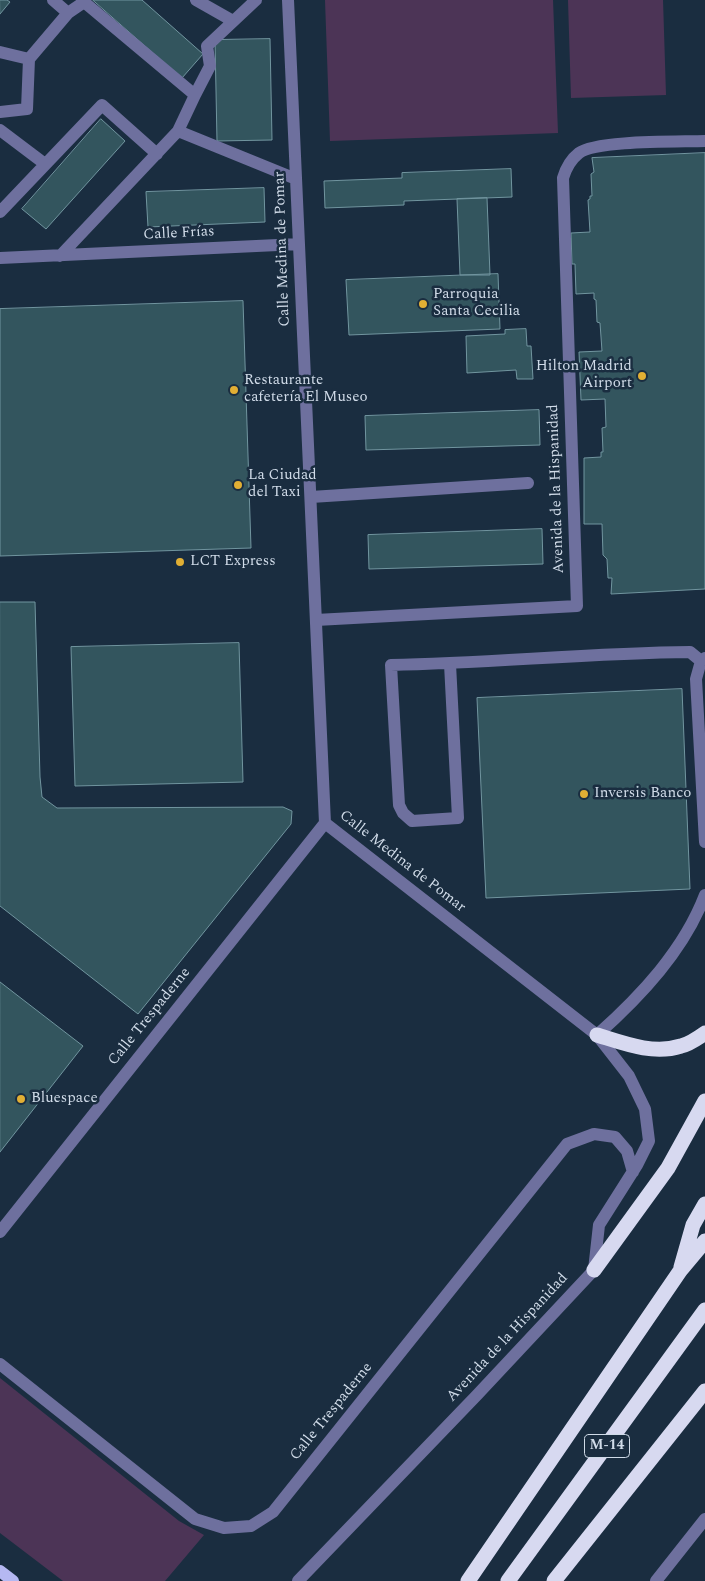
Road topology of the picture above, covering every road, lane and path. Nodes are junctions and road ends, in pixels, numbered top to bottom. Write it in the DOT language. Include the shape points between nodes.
graph roads {
  1 [pos="52,0"];
  2 [pos="196,0"];
  3 [pos="256,0"];
  4 [pos="288,0"];
  5 [pos="68,13"];
  6 [pos="233,21"];
  7 [pos="0,52"];
  8 [pos="29,59"];
  9 [pos="195,95"];
  10 [pos="0,112"];
  11 [pos="0,130"];
  12 [pos="178,131"];
  13 [pos="705,141"];
  14 [pos="157,154"];
  15 [pos="45,164"];
  16 [pos="296,179"];
  17 [pos="0,212"];
  18 [pos="299,244"];
  19 [pos="60,256"];
  20 [pos="0,258"];
  21 [pos="528,483"];
  22 [pos="311,497"];
  23 [pos="316,620"];
  24 [pos="703,660"];
  25 [pos="450,664"];
  26 [pos="325,823"];
  27 [pos="705,842"];
  28 [pos="705,895"];
  29 [pos="705,1033"];
  30 [pos="597,1035"];
  31 [pos="705,1101"];
  32 [pos="633,1172"];
  33 [pos="705,1204"];
  34 [pos="0,1232"];
  35 [pos="705,1241"];
  36 [pos="594,1270"];
  37 [pos="680,1270"];
  38 [pos="705,1310"];
  39 [pos="0,1364"];
  40 [pos="705,1391"];
  41 [pos="705,1519"];
  42 [pos="0,1571"];
  43 [pos="13,1581"];
  44 [pos="298,1581"];
  45 [pos="468,1581"];
  46 [pos="508,1581"];
  47 [pos="554,1581"];
  48 [pos="656,1581"];
  1 -- 5 [label="street"];
  2 -- 6 [label="street"];
  3 -- 6 [label="street"];
  4 -- 16 [label="street, Calle Medina de Pomar"];
  5 -- 8 [label="street"];
  5 -- 9 [label="street" via="84,2"];
  6 -- 9 [label="street" via="207,46 210,66"];
  7 -- 8 [label="street"];
  8 -- 10 [label="street" via="27,109"];
  9 -- 12 [label="street"];
  11 -- 15 [label="street"];
  12 -- 14 [label="street"];
  12 -- 16 [label="street"];
  13 -- 23 [label="street, Avenida de la Hispanidad" via="599,145 580,152 567,164 563,178 577,606"];
  14 -- 15 [label="street" via="102,105"];
  14 -- 19 [label="street"];
  15 -- 17 [label="street"];
  16 -- 18 [label="street, Calle Medina de Pomar"];
  18 -- 19 [label="street, Calle Frías"];
  18 -- 22 [label="street, Calle Medina de Pomar"];
  19 -- 20 [label="street, Calle Frías"];
  21 -- 22 [label="street"];
  22 -- 23 [label="street, Calle Medina de Pomar"];
  23 -- 26 [label="street, Calle Medina de Pomar"];
  24 -- 25 [label="street" via="690,652 662,652"];
  24 -- 27 [label="street" via="696,679"];
  25 -- 25 [label="street" via="391,665 399,805 412,821 458,818"];
  26 -- 30 [label="street, Calle Medina de Pomar"];
  26 -- 34 [label="street, Calle Trespaderne"];
  28 -- 30 [label="street" via="696,917 663,968"];
  29 -- 30 [label="highway" via="680,1046 660,1048 638,1047"];
  30 -- 32 [label="street" via="629,1076 645,1109 649,1141"];
  31 -- 36 [label="highway" via="668,1168"];
  32 -- 36 [label="street" via="600,1225"];
  32 -- 39 [label="street, Calle Trespaderne" via="627,1150 615,1137 594,1134 567,1144 273,1512 251,1526 224,1528 195,1519"];
  33 -- 37 [label="highway" via="692,1225"];
  35 -- 37 [label="highway"];
  36 -- 44 [label="street, Avenida de la Hispanidad"];
  37 -- 45 [label="highway"];
  38 -- 46 [label="highway, M-14"];
  40 -- 47 [label="highway, M-14"];
  41 -- 48 [label="street"];
  42 -- 43 [label="main road"];
}
